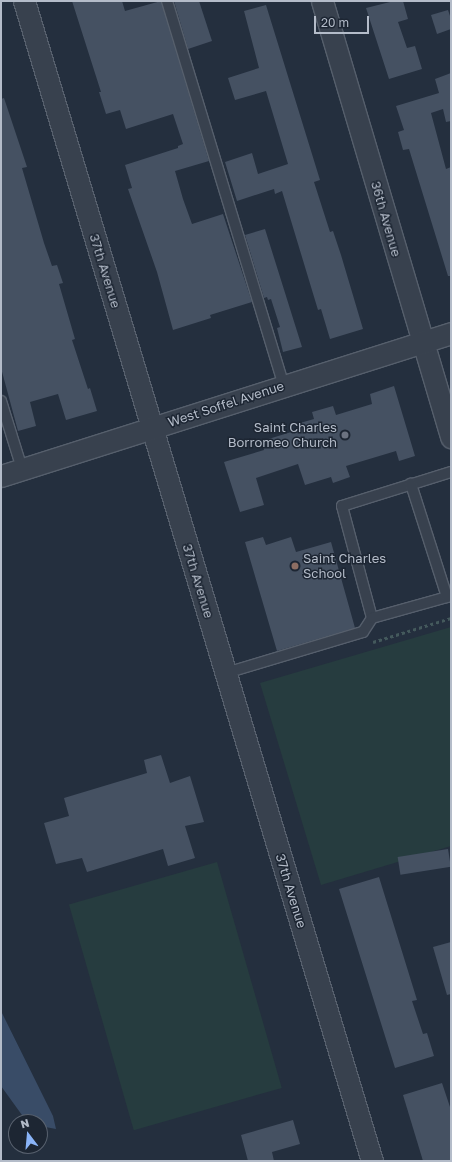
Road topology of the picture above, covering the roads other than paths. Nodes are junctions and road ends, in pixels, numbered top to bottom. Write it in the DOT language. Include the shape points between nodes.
graph roads {
  1 [pos="24,1"];
  2 [pos="167,1"];
  3 [pos="322,1"];
  4 [pos="451,333"];
  5 [pos="422,342"];
  6 [pos="284,386"];
  7 [pos="1,401"];
  8 [pos="152,428"];
  9 [pos="451,437"];
  10 [pos="22,469"];
  11 [pos="451,472"];
  12 [pos="1,476"];
  13 [pos="411,484"];
  14 [pos="372,618"];
  15 [pos="226,673"];
  16 [pos="372,1161"];
  1 -- 8 [label="street, 37th Avenue"];
  2 -- 6 [label="lane"];
  3 -- 5 [label="street, 36th Avenue"];
  4 -- 5 [label="street, West Soffel Avenue"];
  5 -- 6 [label="street, West Soffel Avenue"];
  5 -- 9 [label="street, 36th Avenue"];
  6 -- 8 [label="street, West Soffel Avenue"];
  7 -- 10 [label="lane"];
  8 -- 10 [label="street, West Soffel Avenue"];
  8 -- 15 [label="street, 37th Avenue"];
  10 -- 12 [label="street, West Soffel Avenue"];
  11 -- 13 [label="lane"];
  13 -- 14 [label="lane" via="342,506"];
  13 -- 14 [label="lane" via="446,597"];
  14 -- 15 [label="lane" via="363,632"];
  15 -- 16 [label="street, 37th Avenue"];
}
